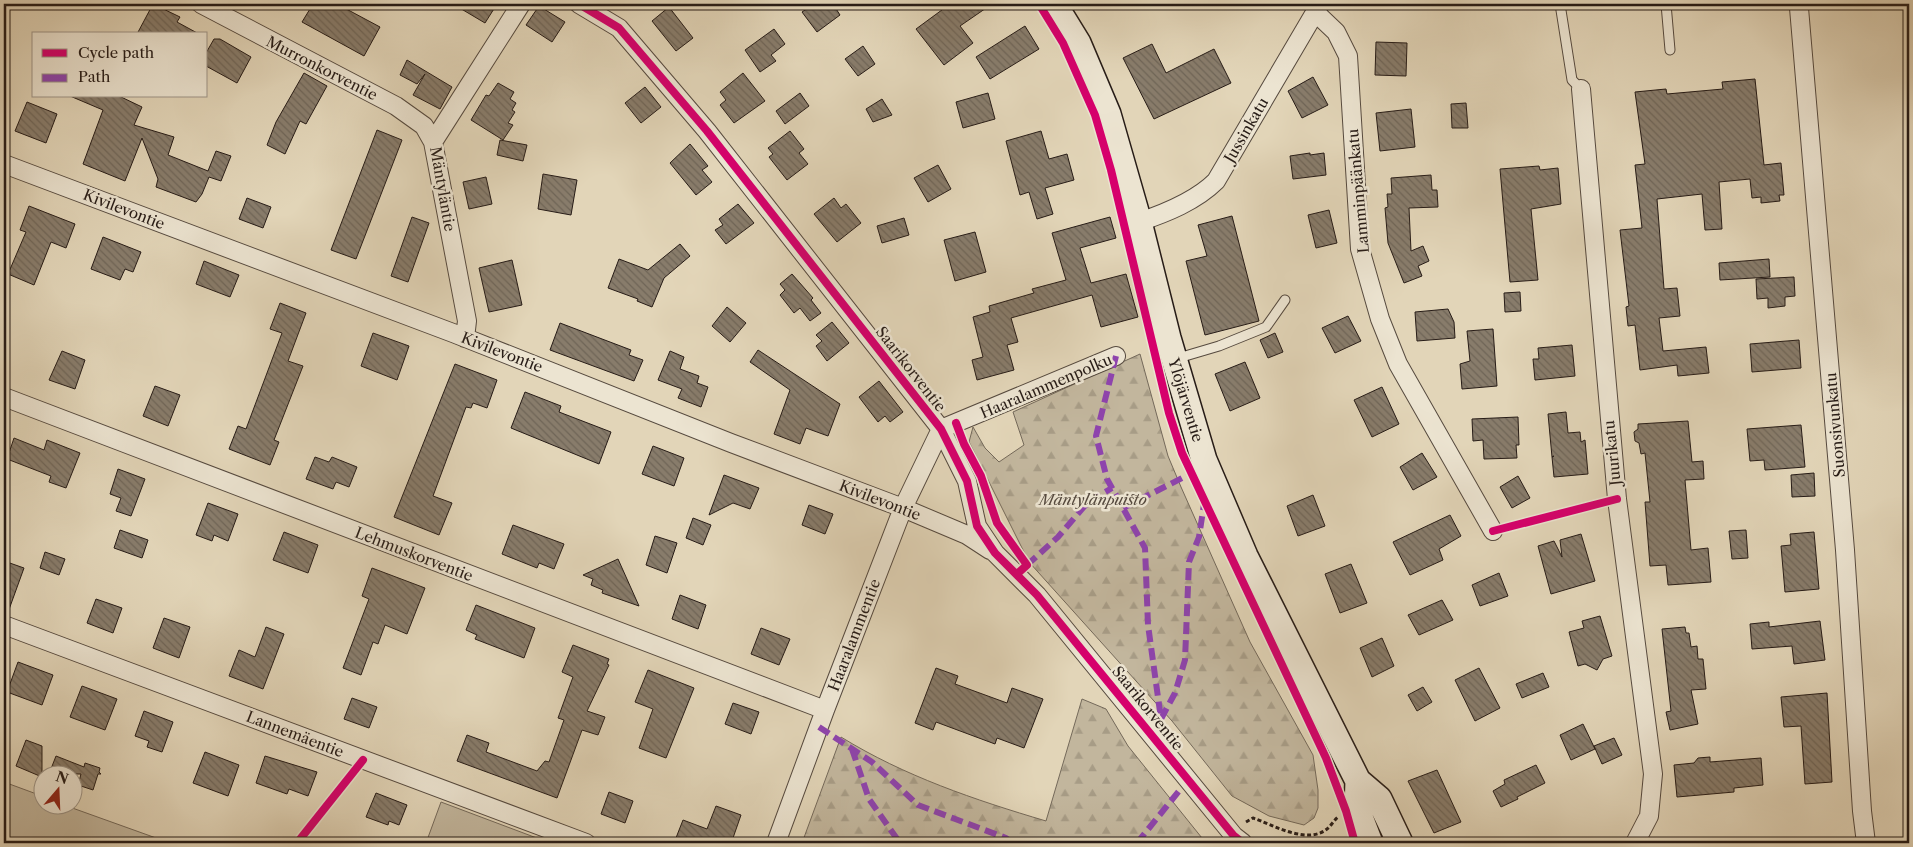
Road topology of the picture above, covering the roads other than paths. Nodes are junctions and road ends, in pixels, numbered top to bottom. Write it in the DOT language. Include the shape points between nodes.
graph roads {
  1 [pos="201,4"];
  2 [pos="521,4"];
  3 [pos="579,4"];
  4 [pos="1054,4"];
  5 [pos="1560,4"];
  6 [pos="1666,4"];
  7 [pos="1318,8"];
  8 [pos="1799,8"];
  9 [pos="1670,50"];
  10 [pos="1580,89"];
  11 [pos="433,142"];
  12 [pos="4,164"];
  13 [pos="1139,222"];
  14 [pos="1285,300"];
  15 [pos="465,338"];
  16 [pos="1116,356"];
  17 [pos="1174,359"];
  18 [pos="4,397"];
  19 [pos="941,430"];
  20 [pos="904,508"];
  21 [pos="1493,531"];
  22 [pos="996,553"];
  23 [pos="4,624"];
  24 [pos="825,710"];
  25 [pos="1358,781"];
  26 [pos="586,843"];
  27 [pos="776,843"];
  28 [pos="1243,843"];
  29 [pos="1370,843"];
  30 [pos="1400,843"];
  31 [pos="1635,843"];
  32 [pos="1867,843"];
  1 -- 11 [label="street, Murronkorventie" via="396,106 424,126"];
  2 -- 11 [label="street, Mäntyläntie"];
  3 -- 19 [label="street, Saarikorventie" via="618,28 707,131"];
  4 -- 13 [label="main road, Ylöjärventie" via="1078,43 1108,114"];
  5 -- 10 [label="lane" via="1572,80"];
  6 -- 9 [label="lane"];
  7 -- 13 [label="street, Jussinkatu" via="1216,181 1168,212"];
  7 -- 21 [label="street, Lamminpäänkatu" via="1336,32 1348,56 1360,249 1380,319 1398,364"];
  8 -- 32 [label="street, Suonsivunkatu"];
  10 -- 31 [label="street, Juurikatu" via="1616,490 1653,774 1649,816"];
  11 -- 15 [label="street, Mäntyläntie" via="465,311"];
  12 -- 15 [label="street, Kivilevontie"];
  13 -- 17 [label="main road, Ylöjärventie"];
  14 -- 17 [label="lane" via="1266,327 1219,346"];
  15 -- 20 [label="street, Kivilevontie"];
  16 -- 19 [label="street, Haaralammenpolku"];
  17 -- 25 [label="main road, Ylöjärventie" via="1204,460 1245,556"];
  18 -- 24 [label="street, Lehmuskorventie"];
  19 -- 20 [label="street, Haaralammentie"];
  19 -- 22 [label="street, Saarikorventie" via="967,481 977,526"];
  20 -- 22 [label="street, Kivilevontie" via="967,536"];
  20 -- 24 [label="street, Haaralammentie"];
  22 -- 28 [label="street, Saarikorventie" via="1037,595"];
  23 -- 26 [label="street, Lannemäentie"];
  24 -- 27 [label="street, Haaralammentie"];
  25 -- 29 [label="main road, Ylöjärventie" via="1358,809"];
  25 -- 30 [label="main road, Ylöjärventie" via="1379,799"];
}
